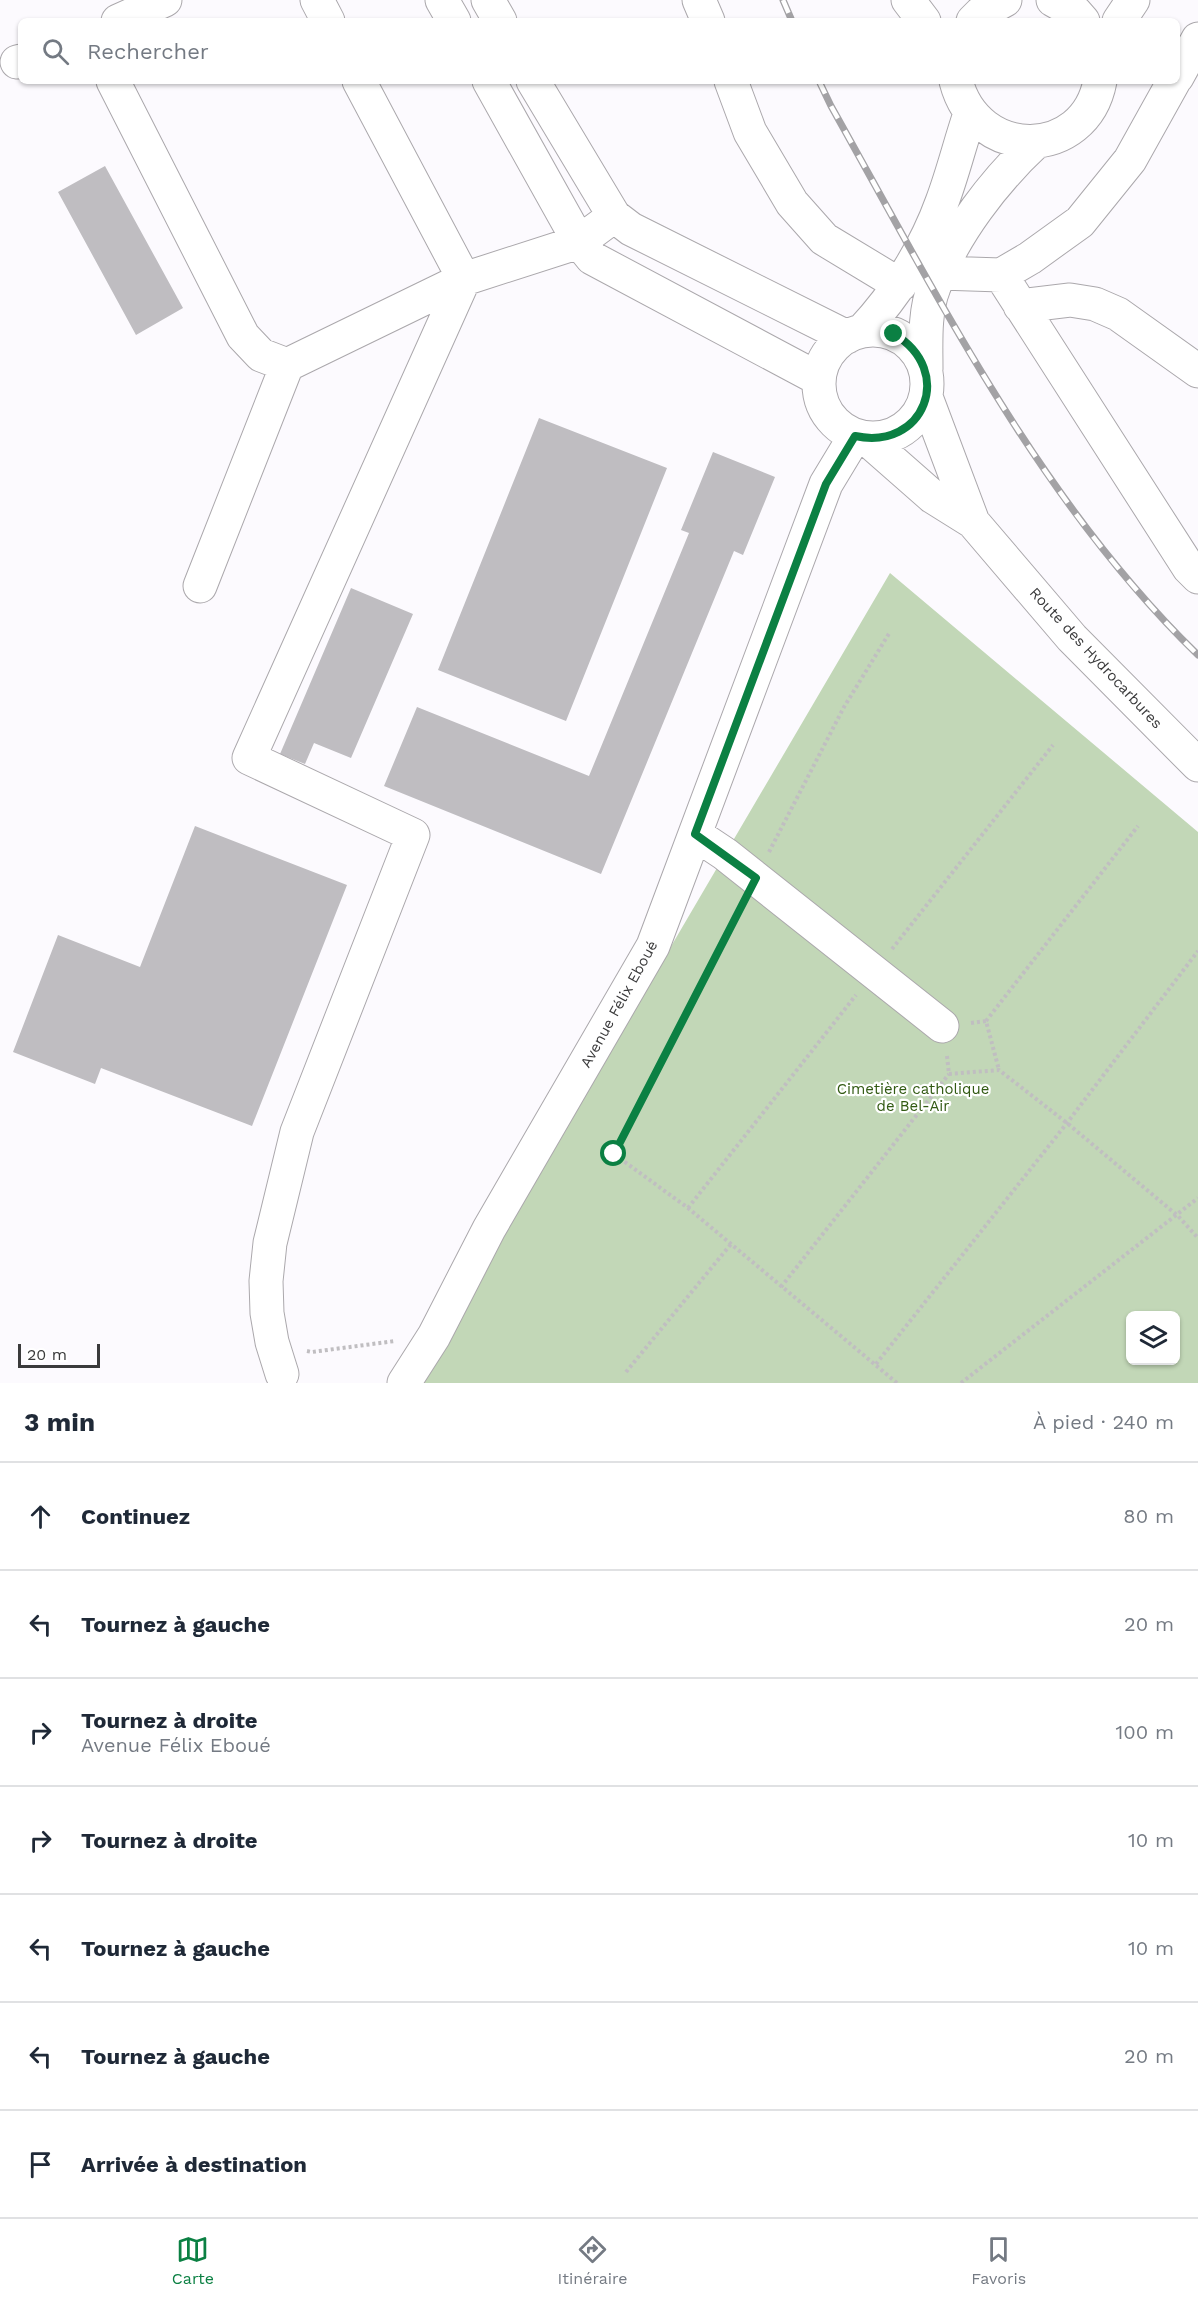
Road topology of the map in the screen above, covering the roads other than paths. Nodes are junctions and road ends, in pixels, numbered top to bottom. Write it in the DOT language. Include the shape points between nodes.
graph roads {
  1 [pos="165,0"];
  2 [pos="317,0"];
  3 [pos="442,0"];
  4 [pos="488,0"];
  5 [pos="699,0"];
  6 [pos="908,0"];
  7 [pos="1005,0"];
  8 [pos="1133,0"];
  9 [pos="125,18"];
  10 [pos="326,18"];
  11 [pos="452,18"];
  12 [pos="498,18"];
  13 [pos="707,18"];
  14 [pos="922,18"];
  15 [pos="976,18"];
  16 [pos="1121,18"];
  17 [pos="1198,39"];
  18 [pos="1180,71"];
  19 [pos="115,84"];
  20 [pos="361,84"];
  21 [pos="491,84"];
  22 [pos="535,84"];
  23 [pos="732,84"];
  24 [pos="957,84"];
  25 [pos="1099,84"];
  26 [pos="1172,84"];
  27 [pos="970,114"];
  28 [pos="1036,142"];
  29 [pos="614,216"];
  30 [pos="579,242"];
  31 [pos="940,273"];
  32 [pos="1001,275"];
  33 [pos="464,279"];
  34 [pos="900,285"];
  35 [pos="1020,306"];
  36 [pos="854,334"];
  37 [pos="287,365"];
  38 [pos="1198,371"];
  39 [pos="819,379"];
  40 [pos="926,383"];
  41 [pos="861,437"];
  42 [pos="973,522"];
  43 [pos="1198,577"];
  44 [pos="200,586"];
  45 [pos="1198,765"];
  46 [pos="695,834"];
  47 [pos="942,1026"];
  48 [pos="282,1374"];
  49 [pos="404,1383"];
  1 -- 9 [label="street"];
  2 -- 10 [label="street"];
  3 -- 11 [label="street"];
  4 -- 12 [label="street"];
  5 -- 13 [label="street"];
  6 -- 14 [label="street"];
  7 -- 15 [label="street"];
  8 -- 16 [label="street"];
  17 -- 18 [label="street"];
  19 -- 37 [label="street" via="243,336 261,355"];
  20 -- 33 [label="street"];
  21 -- 30 [label="street"];
  22 -- 29 [label="street"];
  23 -- 34 [label="street" via="750,132 792,203 824,239"];
  24 -- 27 [label="street"];
  25 -- 28 [label="street" via="1089,110 1075,126"];
  26 -- 32 [label="street" via="1130,160 1080,222"];
  27 -- 28 [label="street" via="988,131 1011,140"];
  27 -- 34 [label="street" via="942,203"];
  28 -- 31 [label="street" via="985,197"];
  29 -- 30 [label="street"];
  29 -- 36 [label="street" via="631,229"];
  30 -- 33 [label="street"];
  30 -- 39 [label="street" via="592,258"];
  31 -- 32 [label="street"];
  31 -- 40 [label="street" via="928,312"];
  32 -- 35 [label="street"];
  33 -- 37 [label="street"];
  33 -- 48 [label="street" via="249,758 413,835 297,1132 270,1243 267,1313"];
  34 -- 36 [label="street"];
  35 -- 38 [label="street" via="1070,300 1095,304 1118,314"];
  35 -- 43 [label="street"];
  36 -- 39 [label="street" via="833,347"];
  36 -- 40 [label="street" via="878,330 901,338 918,354"];
  37 -- 44 [label="street"];
  39 -- 41 [label="street" via="820,397 827,414 839,427"];
  40 -- 41 [label="street" via="920,411 910,424 883,438"];
  40 -- 42 [label="street, Route des Hydrocarbures"];
  41 -- 42 [label="street, Route des Hydrocarbures" via="933,497"];
  41 -- 46 [label="street, Avenue Félix Eboué" via="826,484"];
  42 -- 45 [label="street, Route des Hydrocarbures" via="1072,638"];
  46 -- 47 [label="street"];
  46 -- 49 [label="street, Avenue Félix Eboué" via="653,946"];
}
